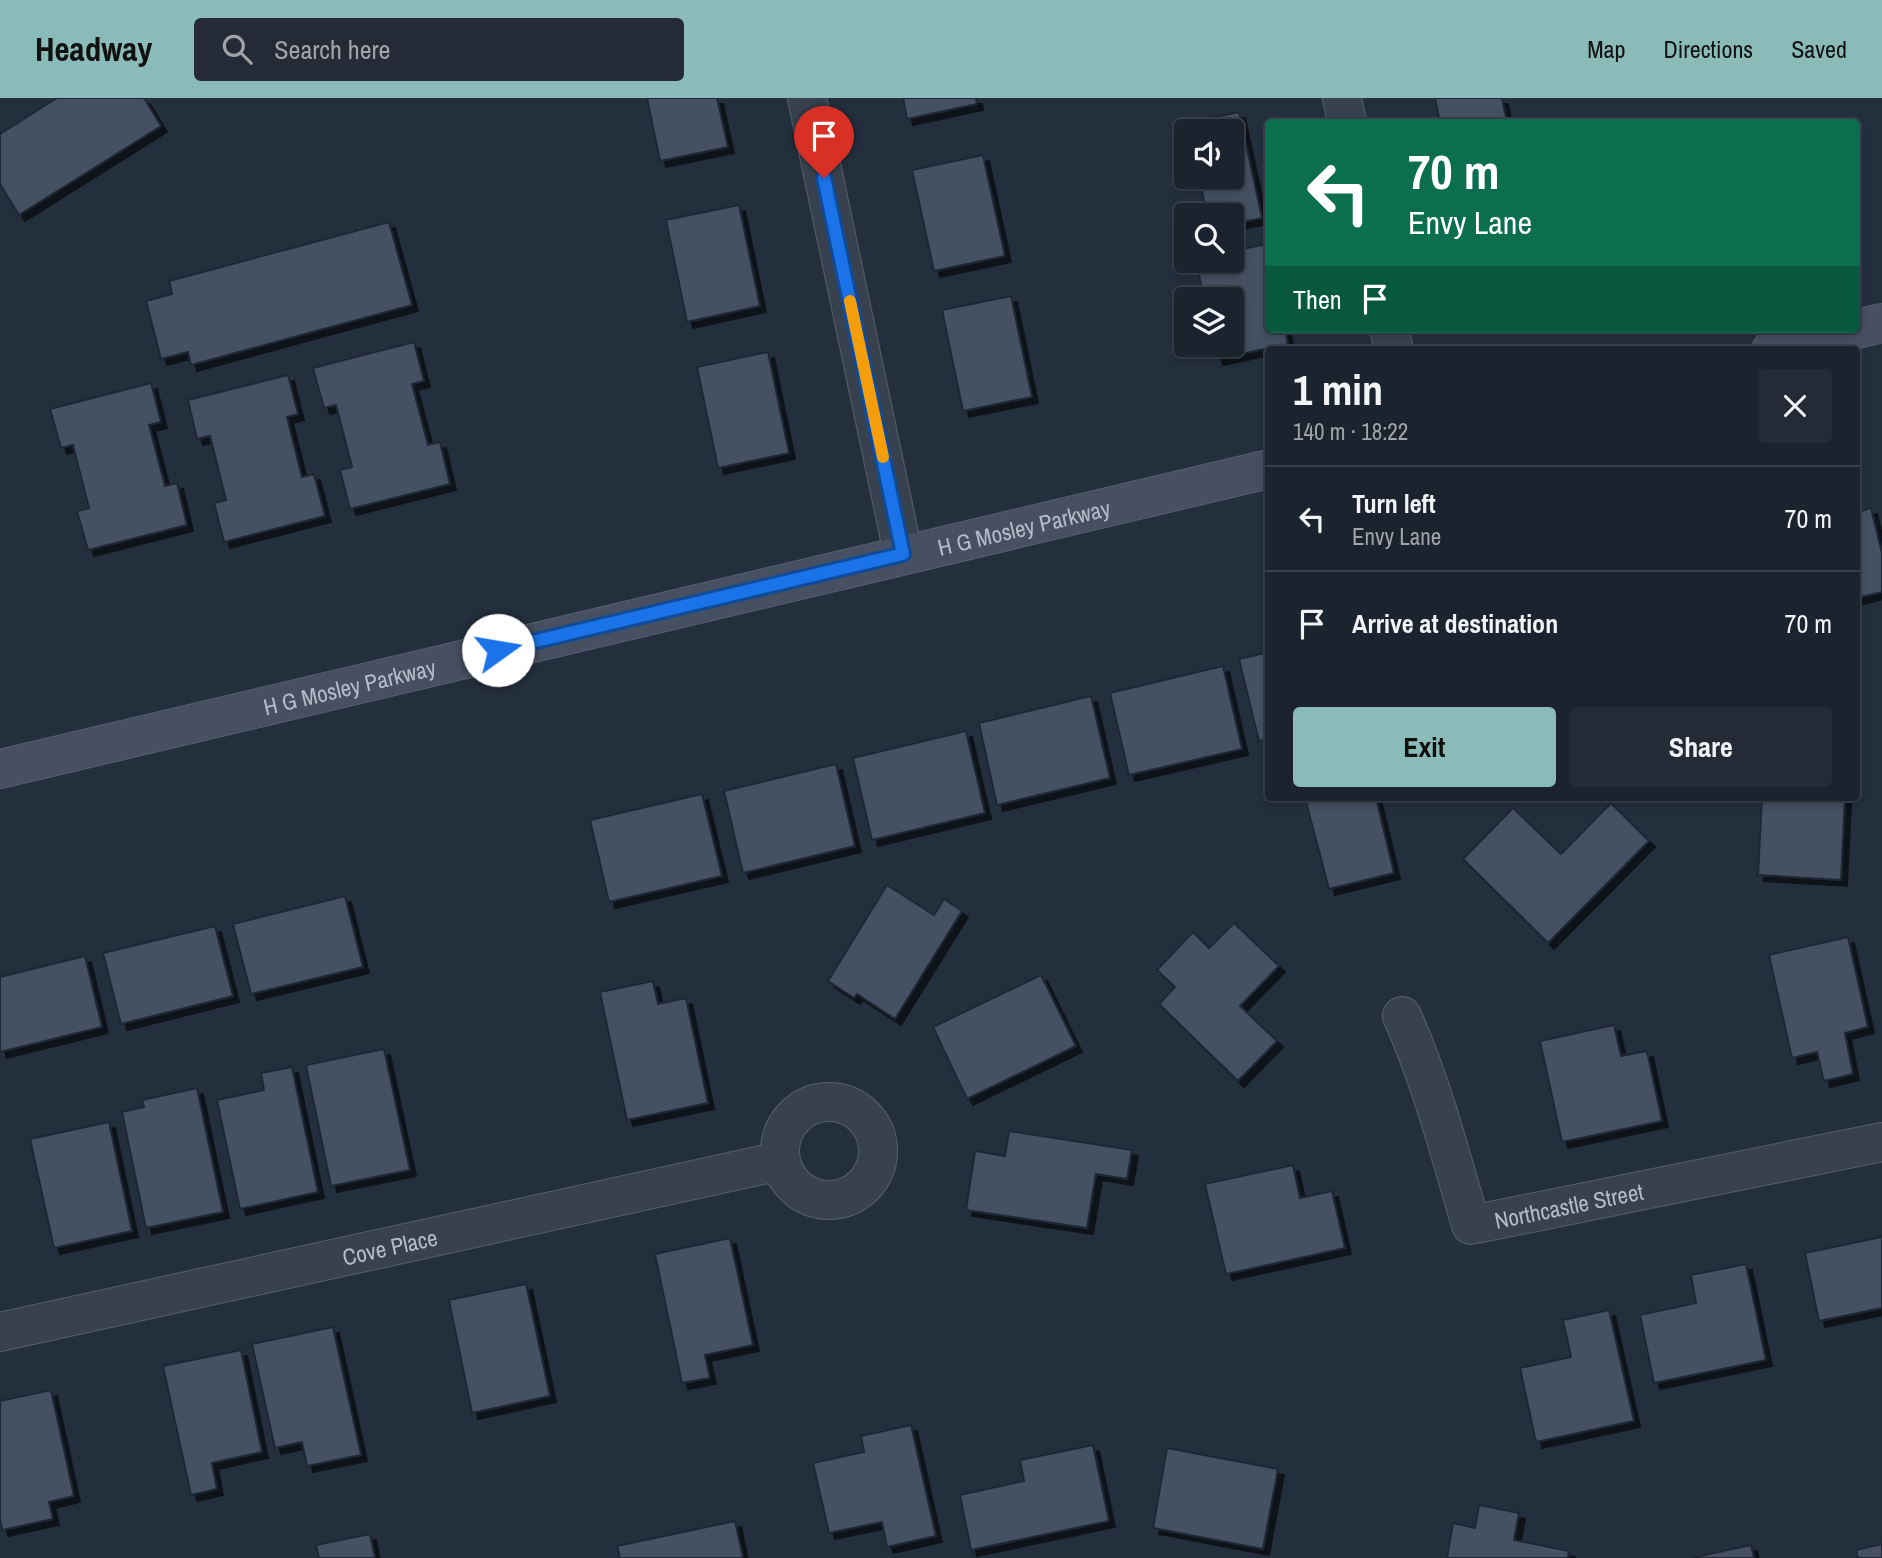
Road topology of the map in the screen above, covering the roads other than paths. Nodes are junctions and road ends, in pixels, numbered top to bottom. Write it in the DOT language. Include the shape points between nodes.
graph roads {
  1 [pos="807,98"];
  2 [pos="1342,98"];
  3 [pos="1346,119"];
  4 [pos="1882,323"];
  5 [pos="1860,328"];
  6 [pos="1841,333"];
  7 [pos="1787,346"];
  8 [pos="1265,469"];
  9 [pos="903,554"];
  10 [pos="0,769"];
  11 [pos="1402,1016"];
  12 [pos="1882,1142"];
  13 [pos="780,1161"];
  14 [pos="0,1332"];
  1 -- 9 [label="street"];
  2 -- 3 [label="street"];
  4 -- 5 [label="main road"];
  6 -- 7 [label="main road"];
  8 -- 9 [label="main road, H G Mosley Parkway"];
  9 -- 10 [label="main road, H G Mosley Parkway"];
  11 -- 12 [label="street, Northcastle Street" via="1432,1093 1471,1225"];
  13 -- 14 [label="street, Cove Place"];
}
